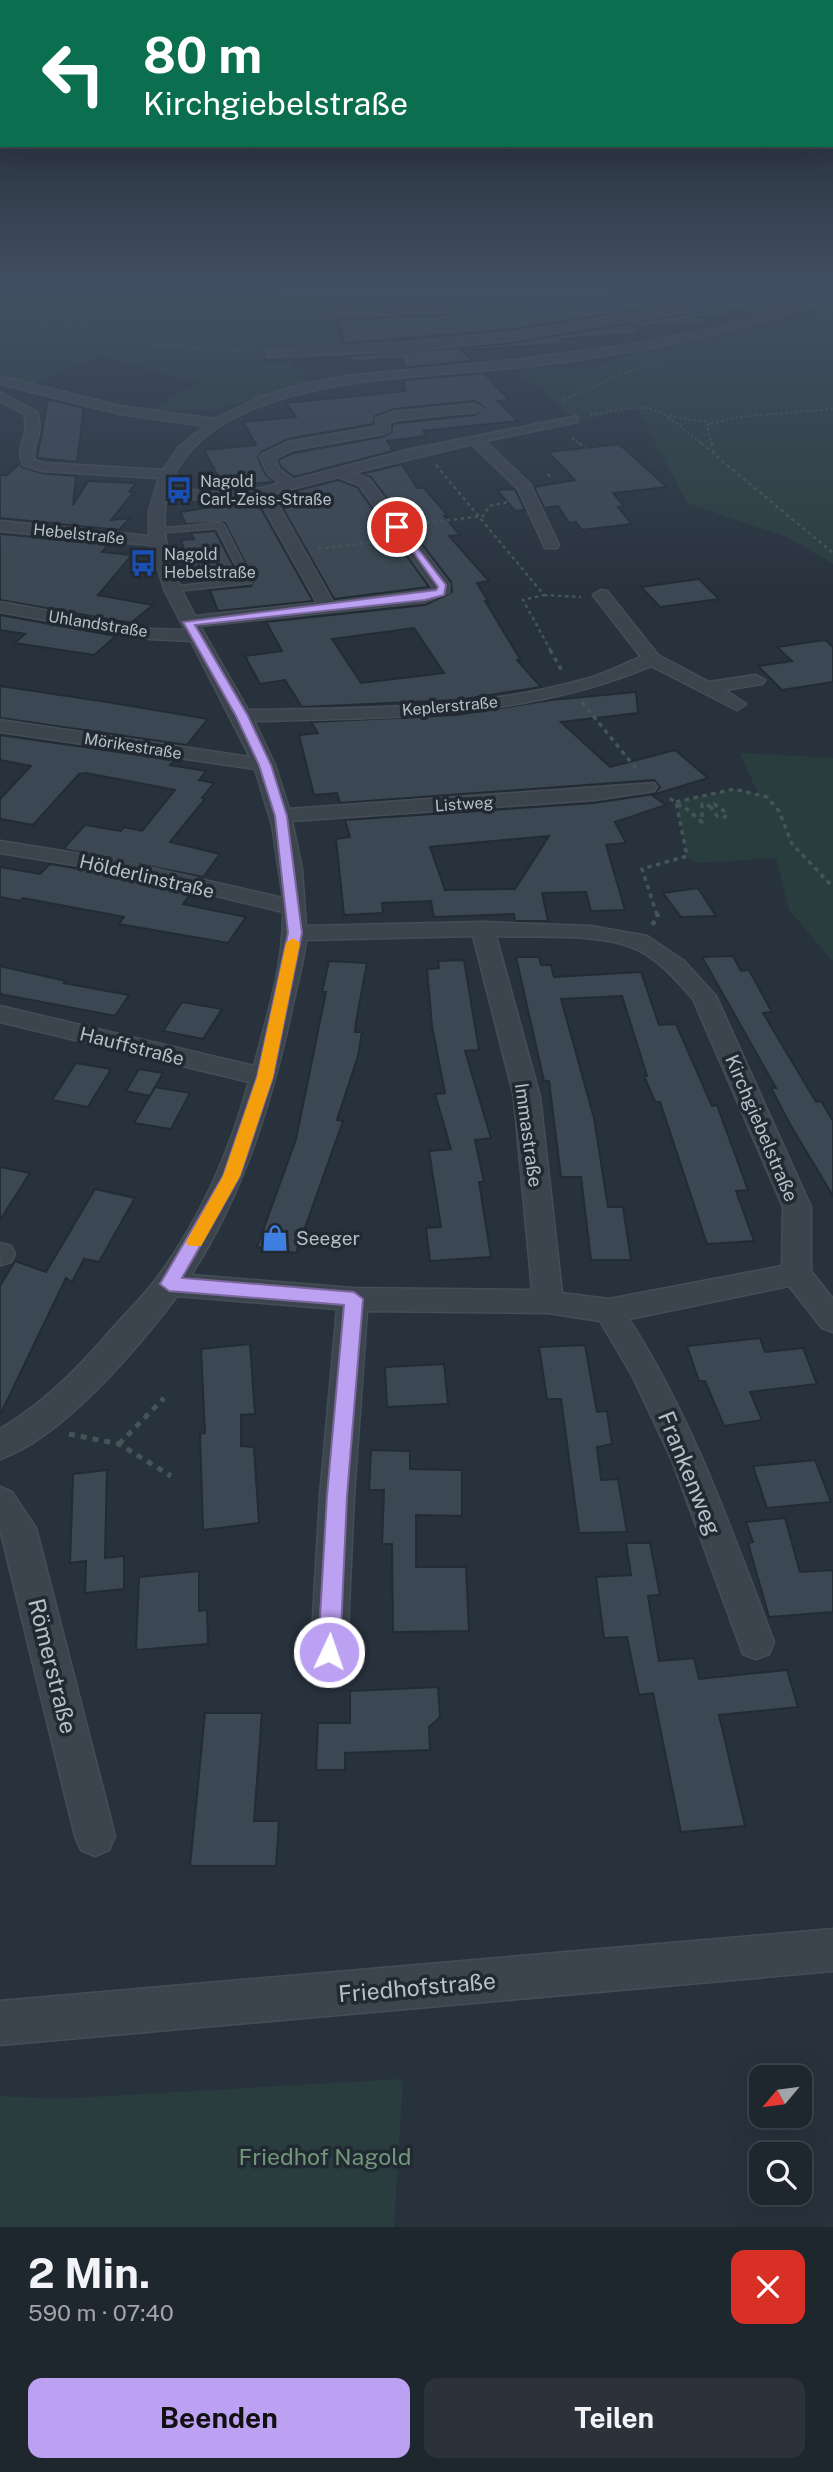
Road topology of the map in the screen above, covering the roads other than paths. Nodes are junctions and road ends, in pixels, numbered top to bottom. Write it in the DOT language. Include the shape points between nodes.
graph roads {
  1 [pos="28,387"];
  2 [pos="315,387"];
  3 [pos="0,396"];
  4 [pos="475,408"];
  5 [pos="572,419"];
  6 [pos="216,423"];
  7 [pos="476,440"];
  8 [pos="341,473"];
  9 [pos="162,485"];
  10 [pos="290,485"];
  11 [pos="262,492"];
  12 [pos="0,526"];
  13 [pos="157,536"];
  14 [pos="551,545"];
  15 [pos="172,590"];
  16 [pos="603,597"];
  17 [pos="0,607"];
  18 [pos="328,608"];
  19 [pos="192,629"];
  20 [pos="652,659"];
  21 [pos="756,680"];
  22 [pos="707,688"];
  23 [pos="737,704"];
  24 [pos="242,716"];
  25 [pos="0,726"];
  26 [pos="265,765"];
  27 [pos="655,791"];
  28 [pos="281,816"];
  29 [pos="0,847"];
  30 [pos="295,920"];
  31 [pos="483,929"];
  32 [pos="0,1014"];
  33 [pos="265,1077"];
  34 [pos="796,1274"];
  35 [pos="169,1284"];
  36 [pos="354,1299"];
  37 [pos="548,1302"];
  38 [pos="609,1311"];
  39 [pos="833,1320"];
  40 [pos="0,1446"];
  41 [pos="0,1502"];
  42 [pos="757,1642"];
  43 [pos="329,1652"];
  44 [pos="95,1836"];
  45 [pos="833,1950"];
  46 [pos="0,2023"];
  1 -- 6 [label="street" via="120,410"];
  2 -- 6 [label="street" via="240,409"];
  3 -- 9 [label="street" via="30,412 36,429 26,451 28,462"];
  4 -- 10 [label="street" via="394,416 381,421 384,428 377,431 288,446 267,457 273,471"];
  5 -- 7 [label="street"];
  6 -- 9 [label="street" via="191,442"];
  7 -- 8 [label="street"];
  7 -- 14 [label="street" via="525,487"];
  8 -- 10 [label="street"];
  8 -- 18 [label="street, Uhlandstraße" via="364,482 443,587 425,597"];
  9 -- 11 [label="street"];
  9 -- 13 [label="street"];
  10 -- 11 [label="street"];
  11 -- 18 [label="street"];
  12 -- 13 [label="street, Hebelstraße"];
  13 -- 15 [label="street"];
  13 -- 15 [label="lane" via="220,525 248,581"];
  15 -- 19 [label="street"];
  16 -- 20 [label="street"];
  17 -- 19 [label="street, Uhlandstraße" via="150,634"];
  18 -- 19 [label="street, Uhlandstraße"];
  19 -- 24 [label="street"];
  20 -- 22 [label="street"];
  20 -- 24 [label="street, Keplerstraße" via="572,687 490,705"];
  21 -- 22 [label="street"];
  22 -- 23 [label="street"];
  24 -- 26 [label="street"];
  25 -- 26 [label="street, Mörikestraße"];
  26 -- 28 [label="street"];
  27 -- 28 [label="street, Listweg"];
  28 -- 30 [label="street"];
  29 -- 30 [label="street, Hölderlinstraße" via="112,865 237,896"];
  30 -- 31 [label="street, Kirchgiebelstraße"];
  30 -- 33 [label="street"];
  31 -- 34 [label="street, Kirchgiebelstraße" via="591,933 639,941 676,966 704,996 797,1207"];
  31 -- 37 [label="street, Immastraße" via="527,1097"];
  32 -- 33 [label="street, Hauffstraße"];
  33 -- 35 [label="street" via="231,1176"];
  34 -- 38 [label="street"];
  34 -- 39 [label="street"];
  35 -- 36 [label="street"];
  35 -- 40 [label="street" via="80,1387 34,1427"];
  36 -- 37 [label="street"];
  36 -- 43 [label="street"];
  37 -- 38 [label="street"];
  38 -- 42 [label="street, Frankenweg" via="646,1371 688,1460"];
  41 -- 44 [label="street, Römerstraße" via="19,1528"];
  45 -- 46 [label="street, Friedhofstraße"];
}
